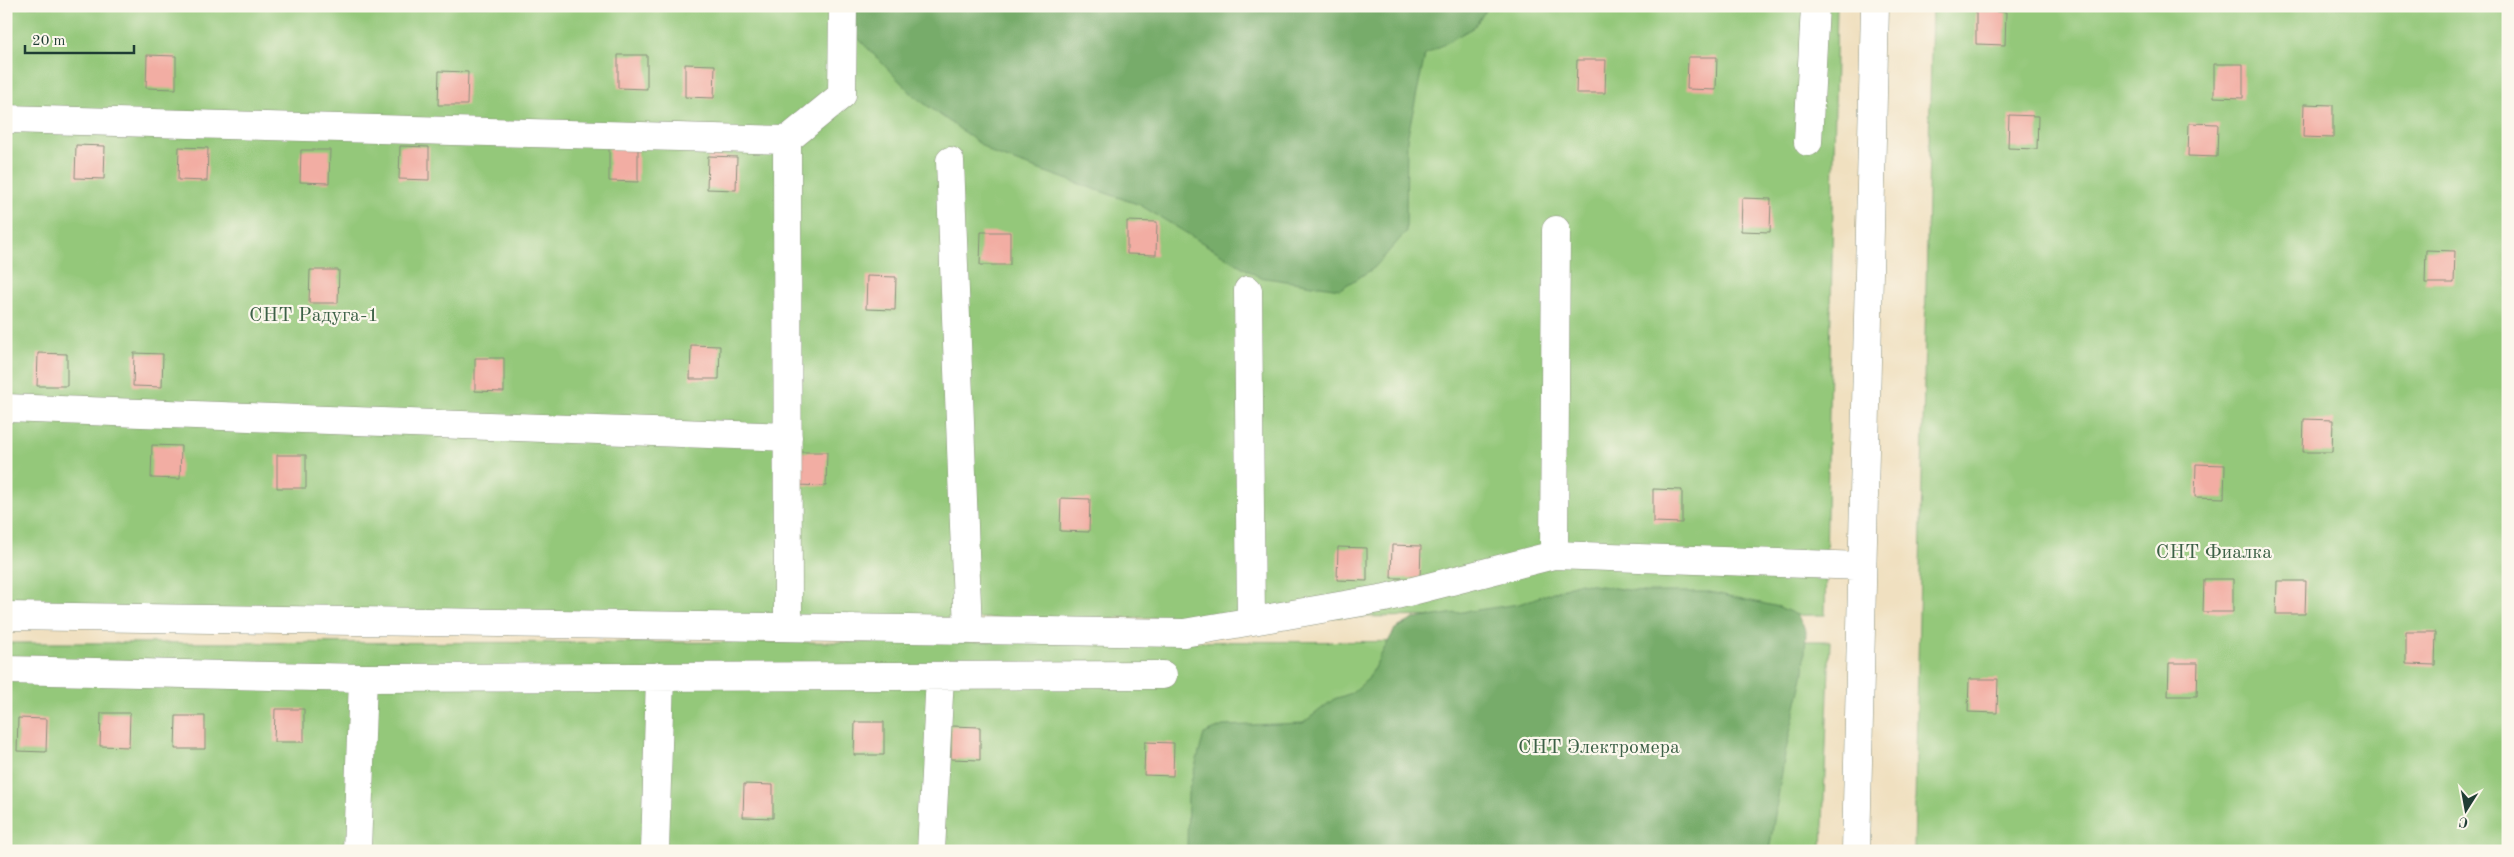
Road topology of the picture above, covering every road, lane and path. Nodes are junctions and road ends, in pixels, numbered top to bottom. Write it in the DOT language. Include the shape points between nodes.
graph roads {
  1 [pos="843,6"];
  2 [pos="1814,6"];
  3 [pos="1875,6"];
  4 [pos="6,119"];
  5 [pos="787,140"];
  6 [pos="1808,142"];
  7 [pos="950,161"];
  8 [pos="1556,230"];
  9 [pos="1248,290"];
  10 [pos="6,408"];
  11 [pos="788,438"];
  12 [pos="1554,555"];
  13 [pos="1862,566"];
  14 [pos="6,616"];
  15 [pos="1251,621"];
  16 [pos="788,627"];
  17 [pos="968,630"];
  18 [pos="6,670"];
  19 [pos="1163,675"];
  20 [pos="660,676"];
  21 [pos="940,676"];
  22 [pos="363,678"];
  23 [pos="357,851"];
  24 [pos="655,851"];
  25 [pos="931,851"];
  26 [pos="1856,851"];
  1 -- 5 [label="street" via="842,94"];
  2 -- 6 [label="street"];
  3 -- 13 [label="street"];
  4 -- 5 [label="street"];
  5 -- 11 [label="street"];
  7 -- 17 [label="street"];
  8 -- 12 [label="street"];
  9 -- 15 [label="street"];
  10 -- 11 [label="street"];
  11 -- 16 [label="street"];
  12 -- 13 [label="street"];
  12 -- 15 [label="street" via="1385,598"];
  13 -- 26 [label="street"];
  14 -- 16 [label="street"];
  15 -- 17 [label="street" via="1184,632"];
  16 -- 17 [label="street"];
  18 -- 22 [label="street"];
  19 -- 21 [label="street"];
  20 -- 21 [label="street"];
  20 -- 22 [label="street"];
  20 -- 24 [label="street"];
  21 -- 25 [label="street"];
  22 -- 23 [label="street"];
}
